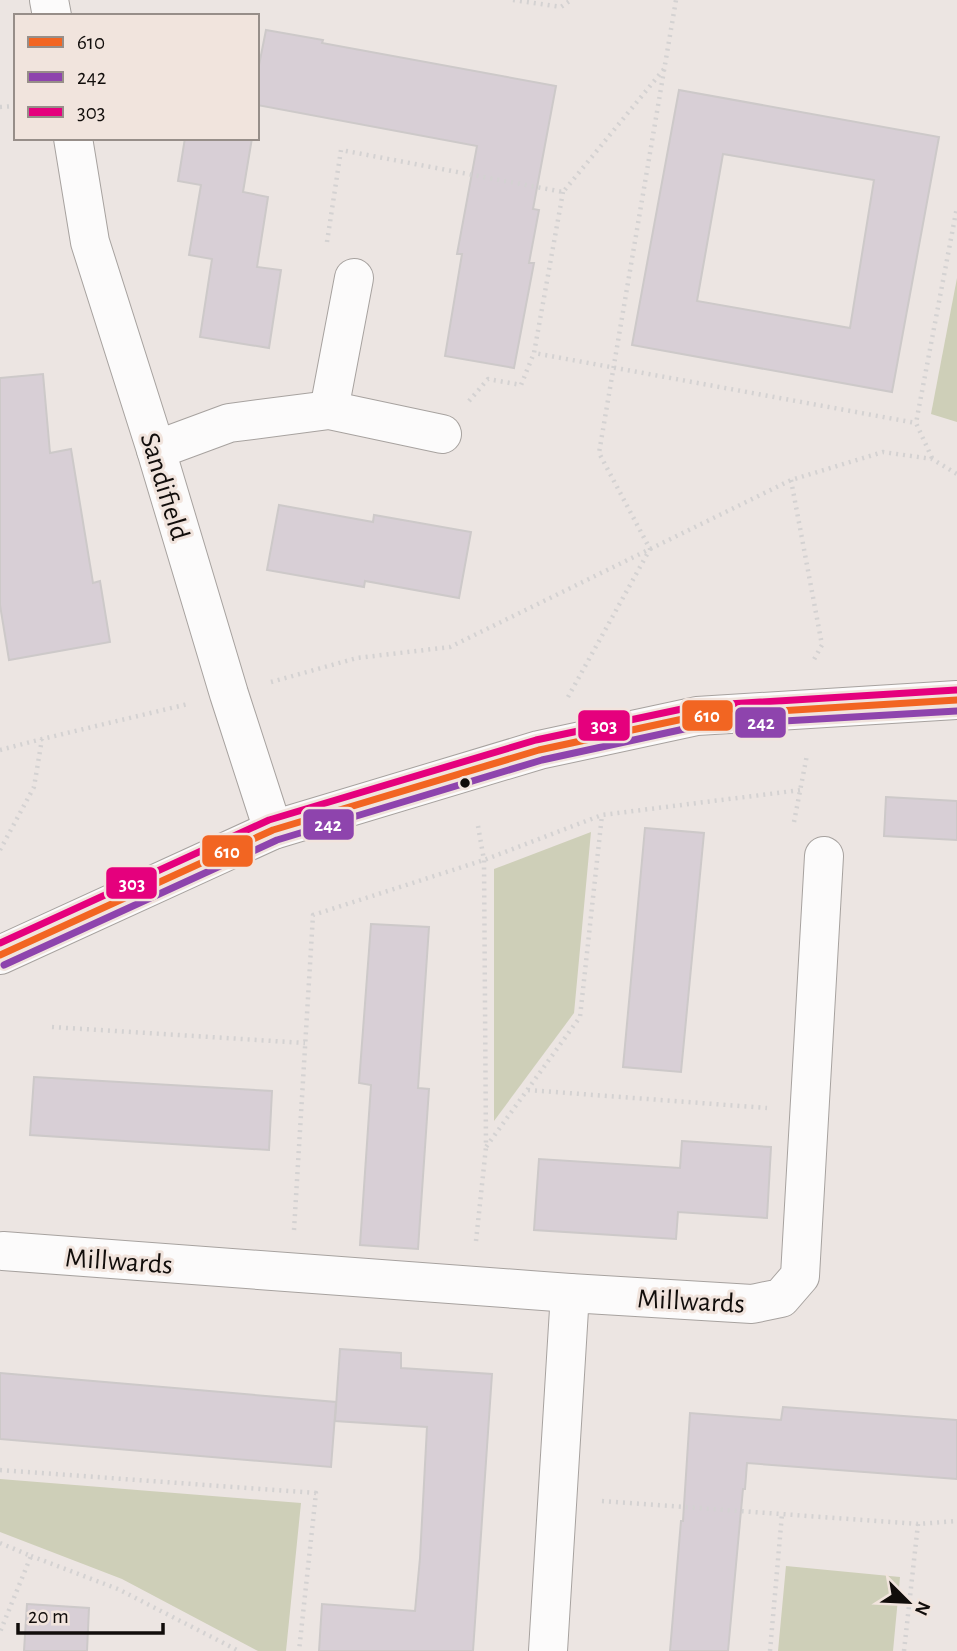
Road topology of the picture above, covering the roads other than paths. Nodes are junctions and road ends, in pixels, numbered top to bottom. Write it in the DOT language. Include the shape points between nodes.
graph roads {
  1 [pos="72,140"];
  2 [pos="354,278"];
  3 [pos="329,410"];
  4 [pos="442,434"];
  5 [pos="156,450"];
  6 [pos="957,700"];
  7 [pos="273,830"];
  8 [pos="824,856"];
  9 [pos="0,955"];
  10 [pos="3,1251"];
  11 [pos="570,1293"];
  12 [pos="548,1651"];
  1 -- 5 [label="street, Sandifield" via="90,242"];
  2 -- 3 [label="street"];
  3 -- 4 [label="street"];
  3 -- 5 [label="street" via="229,423"];
  5 -- 7 [label="street, Sandifield"];
  6 -- 7 [label="street" via="697,716 539,750"];
  7 -- 9 [label="street"];
  8 -- 11 [label="street, Millwards" via="800,1276 781,1298 752,1304"];
  10 -- 11 [label="street, Millwards"];
  11 -- 12 [label="street"];
}
